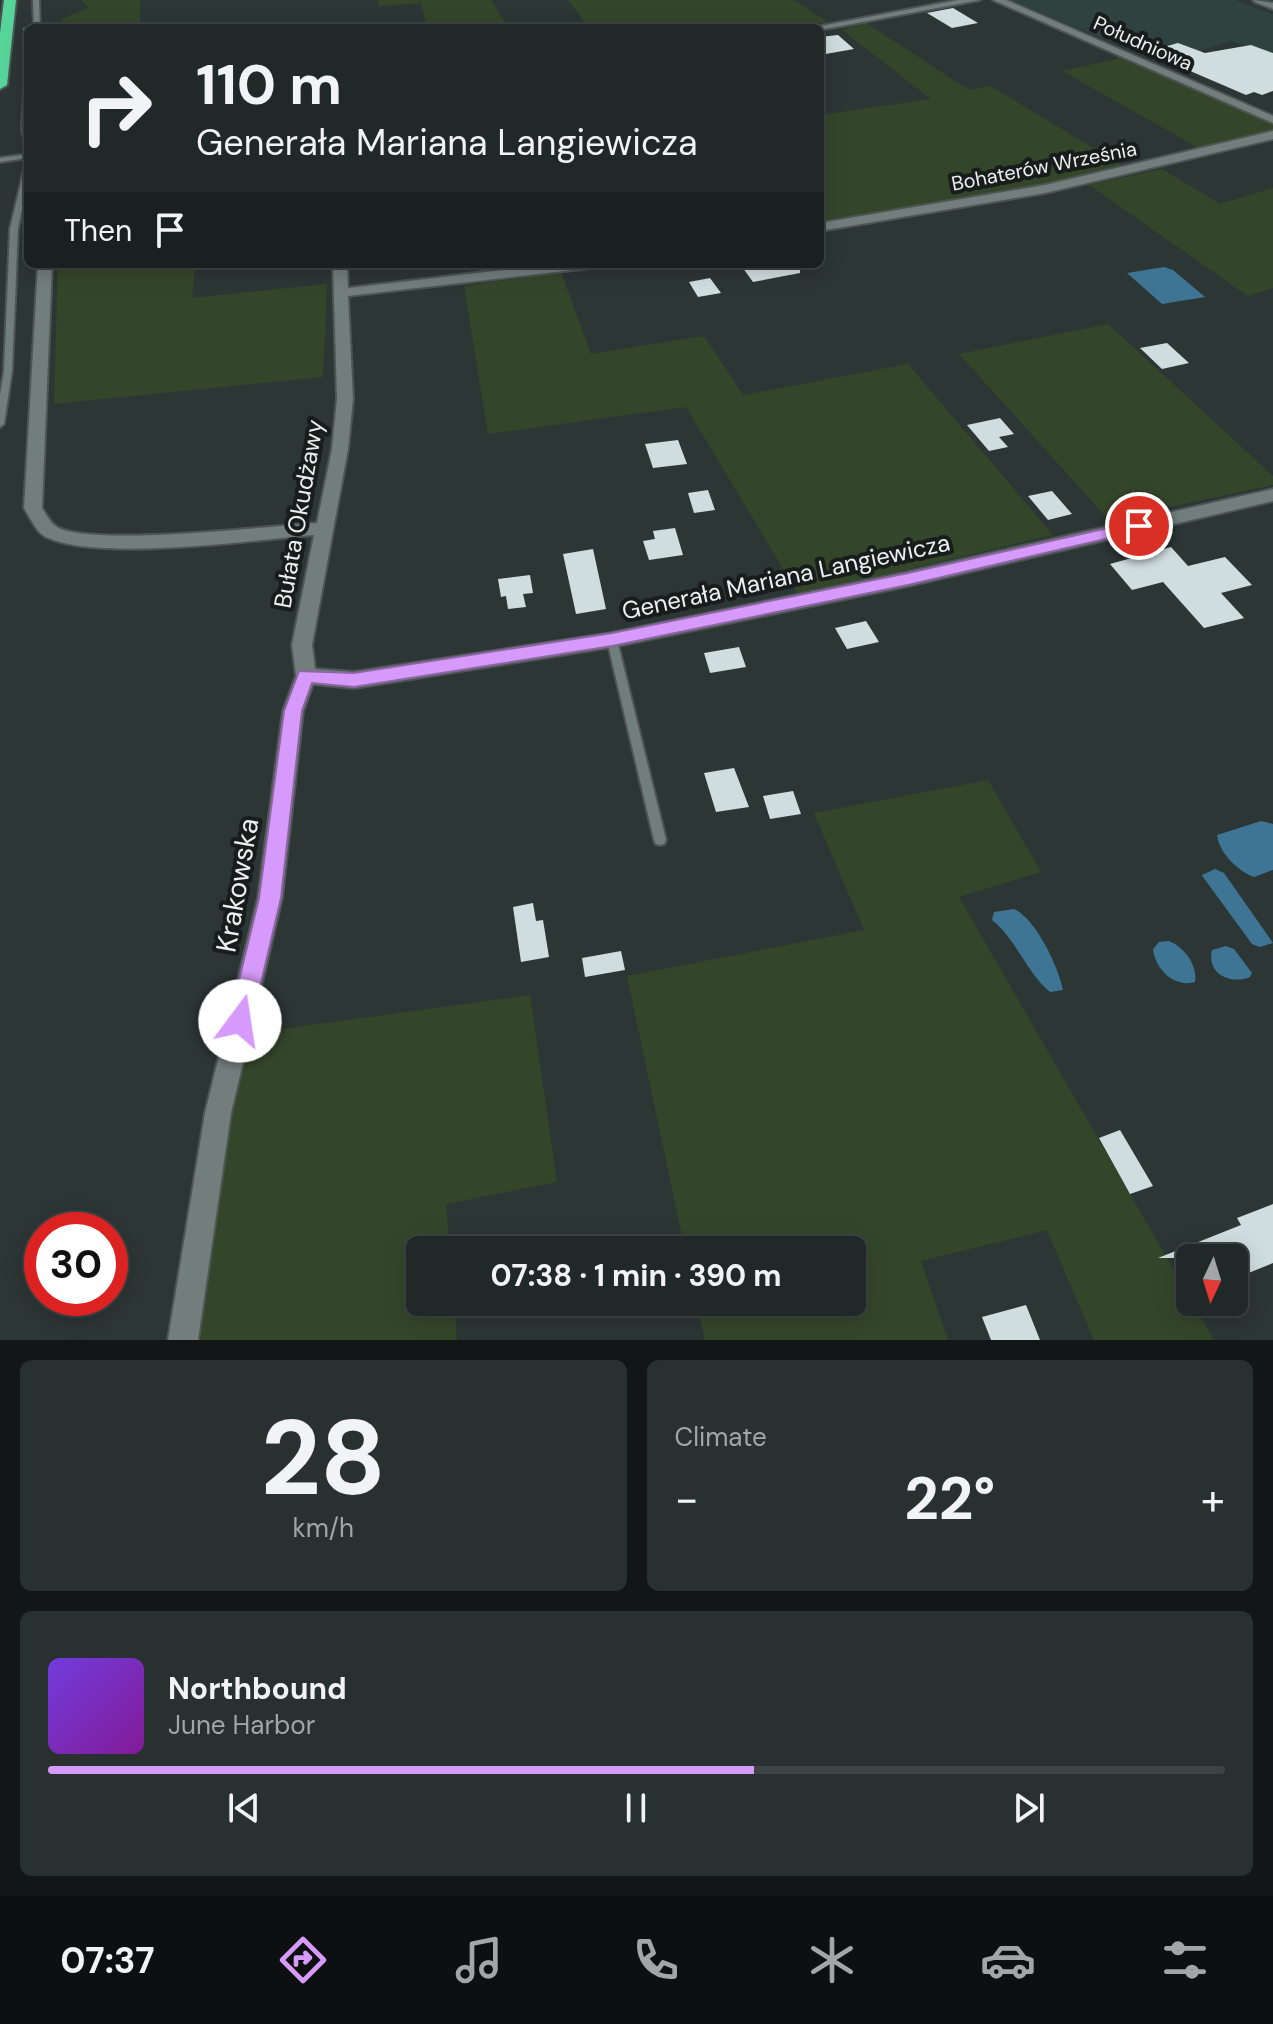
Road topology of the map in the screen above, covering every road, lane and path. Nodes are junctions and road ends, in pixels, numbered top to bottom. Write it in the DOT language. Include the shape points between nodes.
graph roads {
  1 [pos="10,0"];
  2 [pos="36,0"];
  3 [pos="975,0"];
  4 [pos="998,0"];
  5 [pos="1258,0"];
  6 [pos="1273,6"];
  7 [pos="37,24"];
  8 [pos="824,26"];
  9 [pos="3,39"];
  10 [pos="0,85"];
  11 [pos="1273,120"];
  12 [pos="1273,135"];
  13 [pos="24,157"];
  14 [pos="0,160"];
  15 [pos="24,183"];
  16 [pos="824,226"];
  17 [pos="45,268"];
  18 [pos="340,268"];
  19 [pos="556,268"];
  20 [pos="341,293"];
  21 [pos="0,424"];
  22 [pos="1273,495"];
  23 [pos="324,528"];
  24 [pos="612,640"];
  25 [pos="306,676"];
  26 [pos="660,840"];
  27 [pos="183,1340"];
  1 -- 9 [label="highway"];
  2 -- 7 [label="lane"];
  3 -- 8 [label="street"];
  4 -- 11 [label="street, Południowa"];
  5 -- 6 [label="street"];
  9 -- 10 [label="highway"];
  12 -- 16 [label="street, Bohaterów Września" via="1045,189"];
  13 -- 14 [label="lane"];
  15 -- 21 [label="lane" via="14,229 8,371"];
  17 -- 23 [label="street" via="33,508 50,532 75,540 178,539"];
  18 -- 20 [label="street, Bułata Okudżawy"];
  19 -- 20 [label="street"];
  20 -- 23 [label="street, Bułata Okudżawy" via="345,399"];
  22 -- 24 [label="street, Generała Mariana Langiewicza"];
  23 -- 25 [label="street, Bułata Okudżawy" via="302,645"];
  24 -- 25 [label="street, Generała Mariana Langiewicza" via="354,680"];
  24 -- 26 [label="lane"];
  25 -- 27 [label="street, Krakowska" via="293,711 270,898 218,1113"];
}
